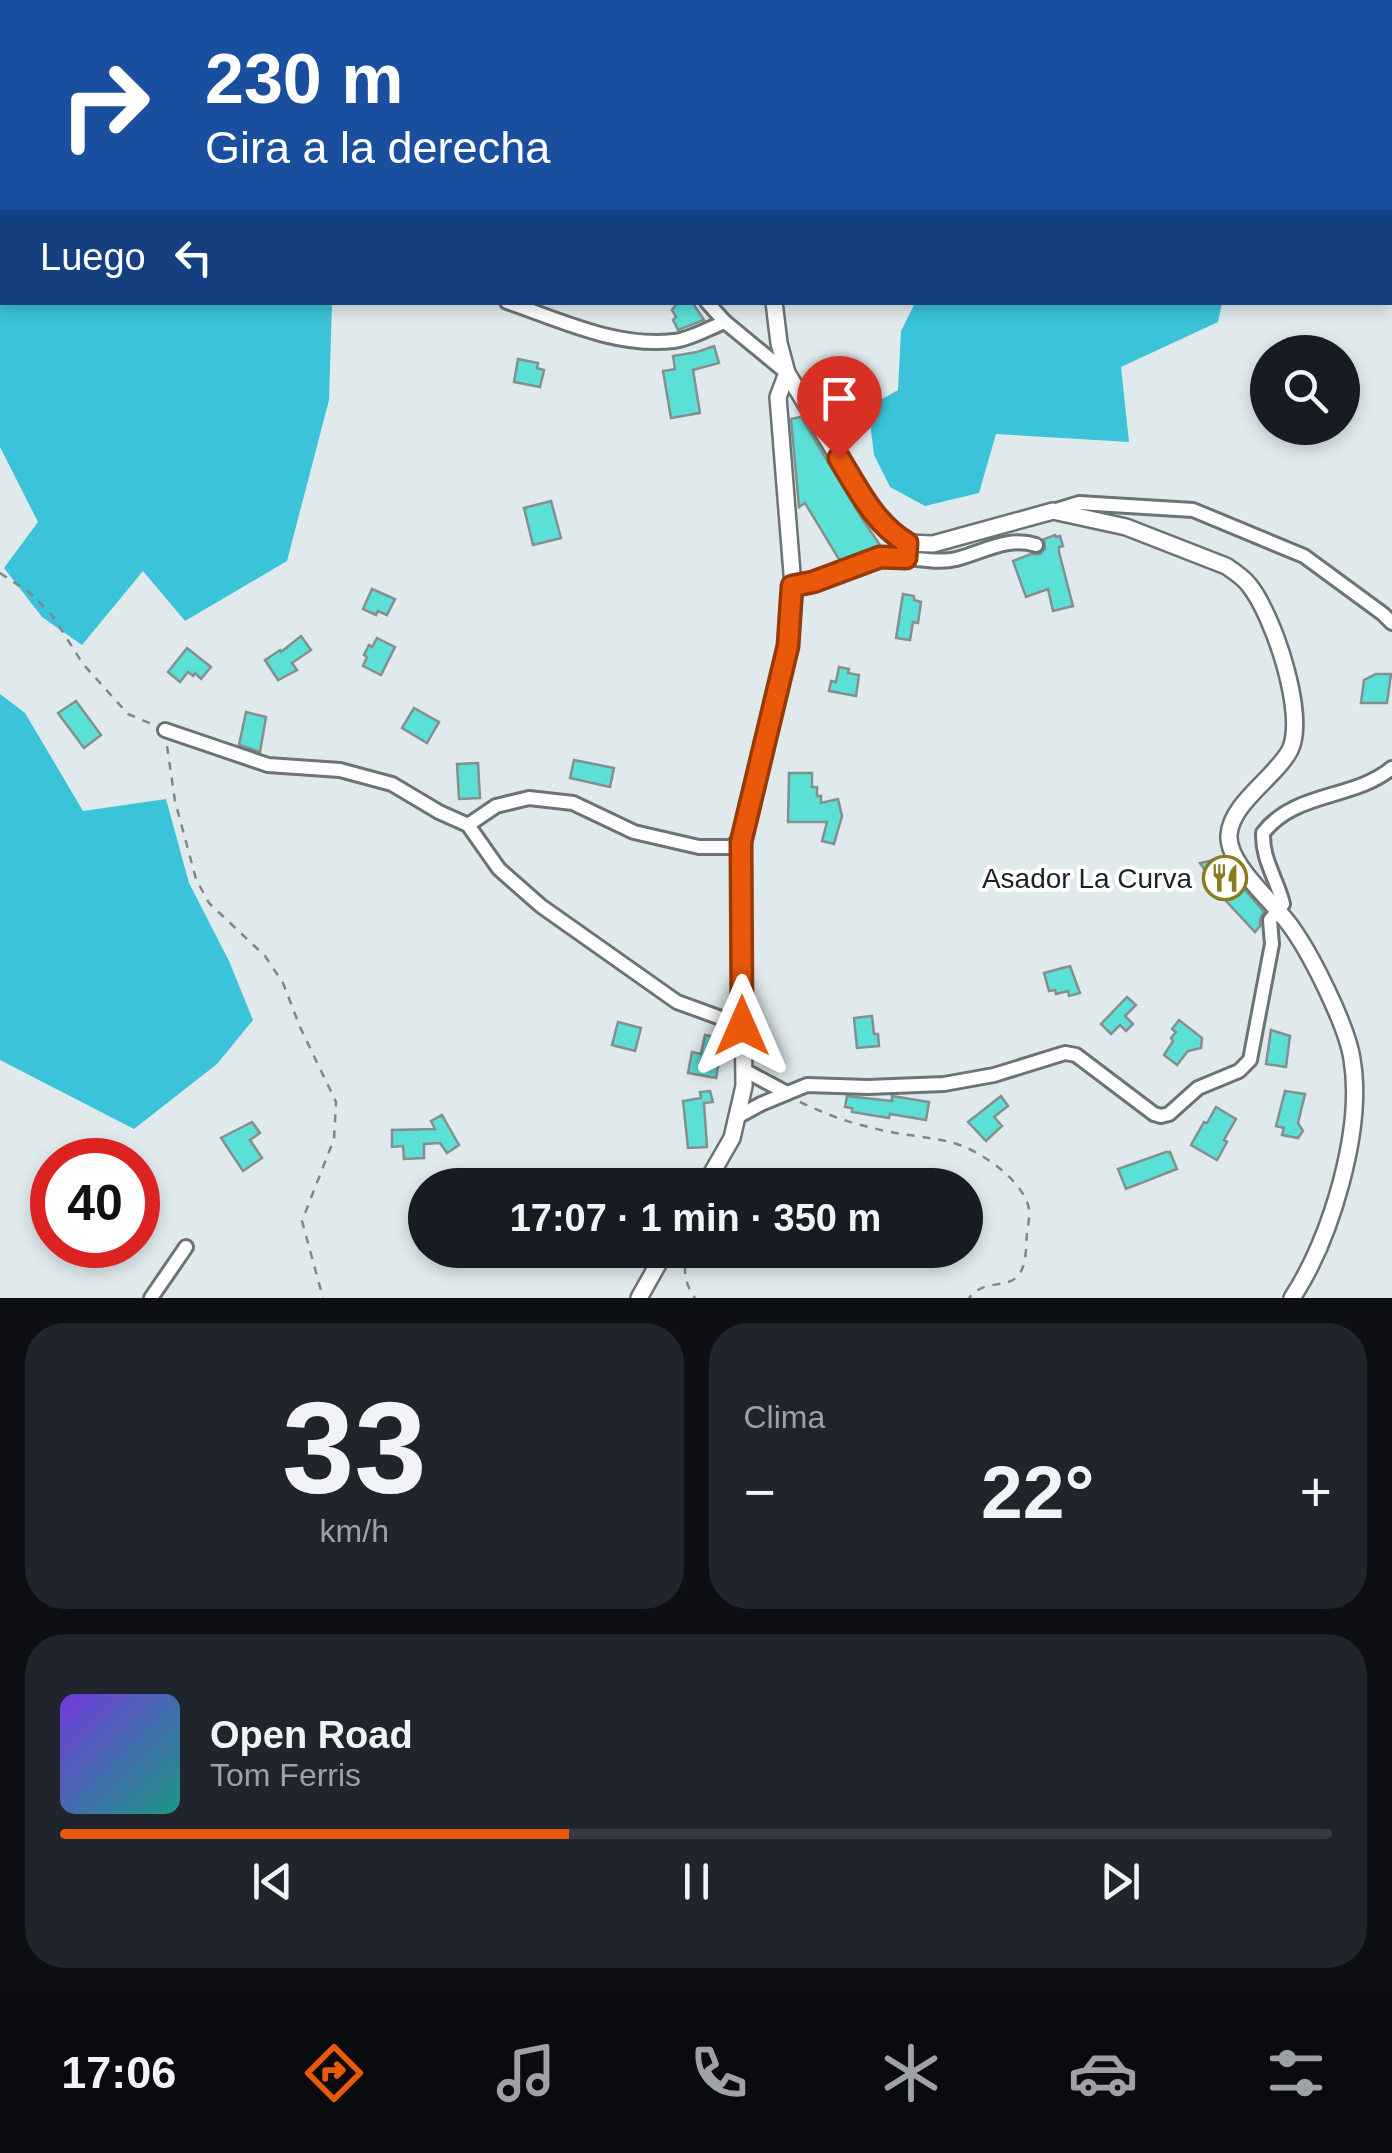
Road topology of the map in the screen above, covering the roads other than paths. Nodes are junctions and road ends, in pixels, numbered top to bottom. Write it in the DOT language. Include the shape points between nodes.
graph roads {
  1 [pos="516,305"];
  2 [pos="710,305"];
  3 [pos="774,305"];
  4 [pos="724,322"];
  5 [pos="787,373"];
  6 [pos="1053,511"];
  7 [pos="1036,545"];
  8 [pos="906,550"];
  9 [pos="792,586"];
  10 [pos="1392,623"];
  11 [pos="165,730"];
  12 [pos="1392,768"];
  13 [pos="468,825"];
  14 [pos="741,842"];
  15 [pos="1278,910"];
  16 [pos="742,1026"];
  17 [pos="744,1070"];
  18 [pos="764,1080"];
  19 [pos="786,1093"];
  20 [pos="761,1104"];
  21 [pos="739,1116"];
  22 [pos="715,1168"];
  23 [pos="186,1247"];
  24 [pos="656,1268"];
  25 [pos="151,1298"];
  26 [pos="639,1298"];
  27 [pos="1292,1298"];
  1 -- 4 [label="street" via="637,342 682,339"];
  2 -- 4 [label="street"];
  3 -- 5 [label="street"];
  4 -- 5 [label="street"];
  5 -- 8 [label="street" via="873,514"];
  5 -- 9 [label="street" via="778,398"];
  6 -- 8 [label="street"];
  6 -- 10 [label="street" via="1080,503 1193,510 1304,556"];
  6 -- 15 [label="street" via="1126,527 1226,566 1252,588 1270,619 1294,700 1291,749 1235,816 1228,837 1237,861"];
  7 -- 8 [label="street" via="1012,542 952,560"];
  8 -- 9 [label="street"];
  9 -- 14 [label="street" via="788,646"];
  11 -- 13 [label="street" via="268,765 340,770 392,784"];
  12 -- 15 [label="street" via="1353,790 1282,814 1263,833 1268,868 1282,897"];
  13 -- 14 [label="street" via="496,806 529,798 573,803 634,832 699,847"];
  13 -- 16 [label="street" via="499,869 541,906 677,1002"];
  14 -- 16 [label="street"];
  15 -- 19 [label="street" via="1270,920 1272,944 1250,1060 1239,1072 1198,1088 1169,1114 1154,1114 1066,1053 944,1084 808,1085"];
  15 -- 27 [label="street" via="1329,996 1348,1042 1354,1082 1345,1170"];
  16 -- 17 [label="street"];
  17 -- 18 [label="street"];
  17 -- 21 [label="street"];
  18 -- 19 [label="street"];
  18 -- 20 [label="street"];
  19 -- 20 [label="street"];
  20 -- 21 [label="street"];
  21 -- 22 [label="street"];
  23 -- 25 [label="street"];
  24 -- 26 [label="street"];
}
